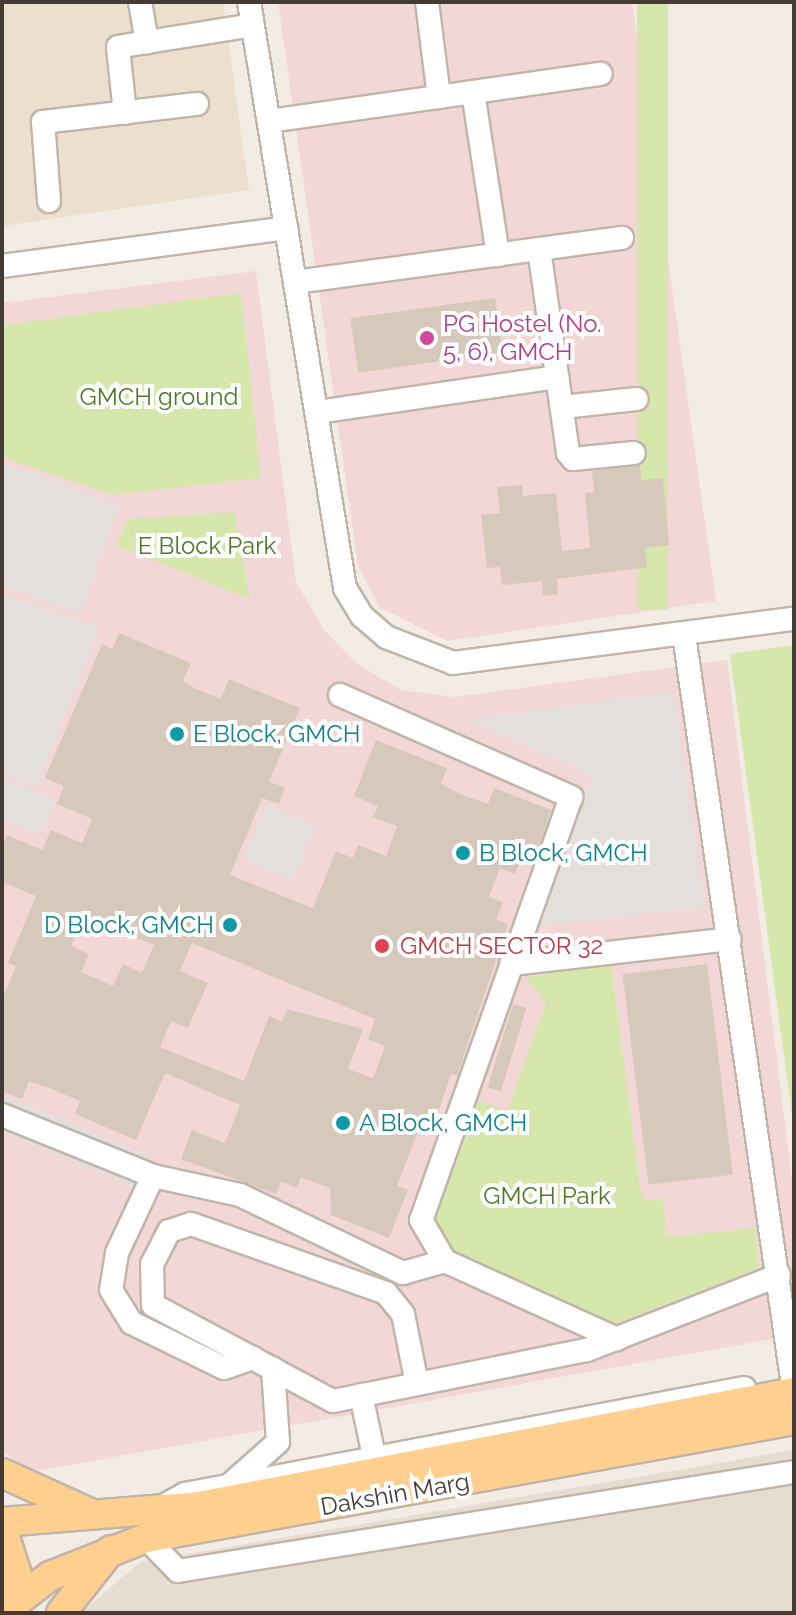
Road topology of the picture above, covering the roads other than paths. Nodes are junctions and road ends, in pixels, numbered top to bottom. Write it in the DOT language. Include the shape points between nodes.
graph roads {
  1 [pos="140,2"];
  2 [pos="249,2"];
  3 [pos="427,2"];
  4 [pos="253,25"];
  5 [pos="147,42"];
  6 [pos="601,74"];
  7 [pos="473,92"];
  8 [pos="439,97"];
  9 [pos="197,104"];
  10 [pos="125,113"];
  11 [pos="269,121"];
  12 [pos="49,201"];
  13 [pos="286,228"];
  14 [pos="622,238"];
  15 [pos="539,249"];
  16 [pos="498,255"];
  17 [pos="2,266"];
  18 [pos="295,282"];
  19 [pos="557,377"];
  20 [pos="637,399"];
  21 [pos="562,407"];
  22 [pos="317,412"];
  23 [pos="634,453"];
  24 [pos="794,619"];
  25 [pos="684,635"];
  26 [pos="340,695"];
  27 [pos="730,939"];
  28 [pos="511,964"];
  29 [pos="2,1115"];
  30 [pos="153,1176"];
  31 [pos="445,1261"];
  32 [pos="779,1275"];
  33 [pos="617,1339"];
  34 [pos="263,1363"];
  35 [pos="793,1383"];
  36 [pos="417,1384"];
  37 [pos="361,1395"];
  38 [pos="794,1420"];
  39 [pos="374,1456"];
  40 [pos="794,1472"];
  41 [pos="2,1473"];
  42 [pos="230,1485"];
  43 [pos="108,1519"];
  44 [pos="2,1525"];
  45 [pos="149,1526"];
  46 [pos="111,1550"];
  47 [pos="9,1610"];
  48 [pos="61,1613"];
  1 -- 5 [label="street"];
  2 -- 4 [label="street"];
  3 -- 8 [label="street"];
  4 -- 5 [label="street"];
  4 -- 11 [label="street"];
  5 -- 10 [label="street" via="118,47"];
  6 -- 7 [label="street"];
  7 -- 8 [label="street"];
  7 -- 16 [label="street"];
  8 -- 11 [label="street"];
  9 -- 10 [label="street"];
  10 -- 12 [label="street" via="43,122"];
  11 -- 13 [label="street"];
  13 -- 17 [label="street"];
  13 -- 18 [label="street"];
  14 -- 15 [label="street"];
  15 -- 16 [label="street"];
  15 -- 19 [label="street"];
  16 -- 18 [label="street"];
  18 -- 22 [label="street"];
  19 -- 21 [label="street"];
  19 -- 22 [label="street"];
  20 -- 21 [label="street"];
  21 -- 23 [label="street" via="573,459"];
  22 -- 25 [label="street" via="345,588 386,637 453,663"];
  24 -- 25 [label="street"];
  25 -- 27 [label="street"];
  26 -- 28 [label="street" via="571,797"];
  27 -- 28 [label="street"];
  27 -- 32 [label="street"];
  28 -- 31 [label="street" via="421,1220"];
  29 -- 30 [label="street"];
  30 -- 31 [label="street" via="240,1195 403,1273"];
  30 -- 34 [label="street" via="117,1253 111,1290 132,1323 224,1368"];
  31 -- 33 [label="street"];
  32 -- 33 [label="street"];
  32 -- 35 [label="street"];
  33 -- 36 [label="street"];
  34 -- 36 [label="street" via="153,1305 152,1264 169,1231 191,1224 386,1293 403,1314"];
  34 -- 37 [label="street" via="333,1401"];
  34 -- 42 [label="street" via="278,1442"];
  35 -- 39 [label="street"];
  35 -- 45 [label="main road, Dakshin Marg"];
  36 -- 37 [label="street"];
  37 -- 39 [label="street"];
  38 -- 45 [label="main road, Dakshin Marg"];
  39 -- 42 [label="street"];
  40 -- 45 [label="street" via="178,1571"];
  41 -- 43 [label="main road"];
  42 -- 45 [label="street" via="185,1494"];
  43 -- 44 [label="main road, Dakshin Marg"];
  43 -- 45 [label="main road, Dakshin Marg"];
  44 -- 47 [label="main road" via="17,1574"];
  45 -- 46 [label="main road, Dakshin Marg"];
  46 -- 47 [label="main road, Dakshin Marg" via="50,1576"];
  46 -- 48 [label="main road"];
}
